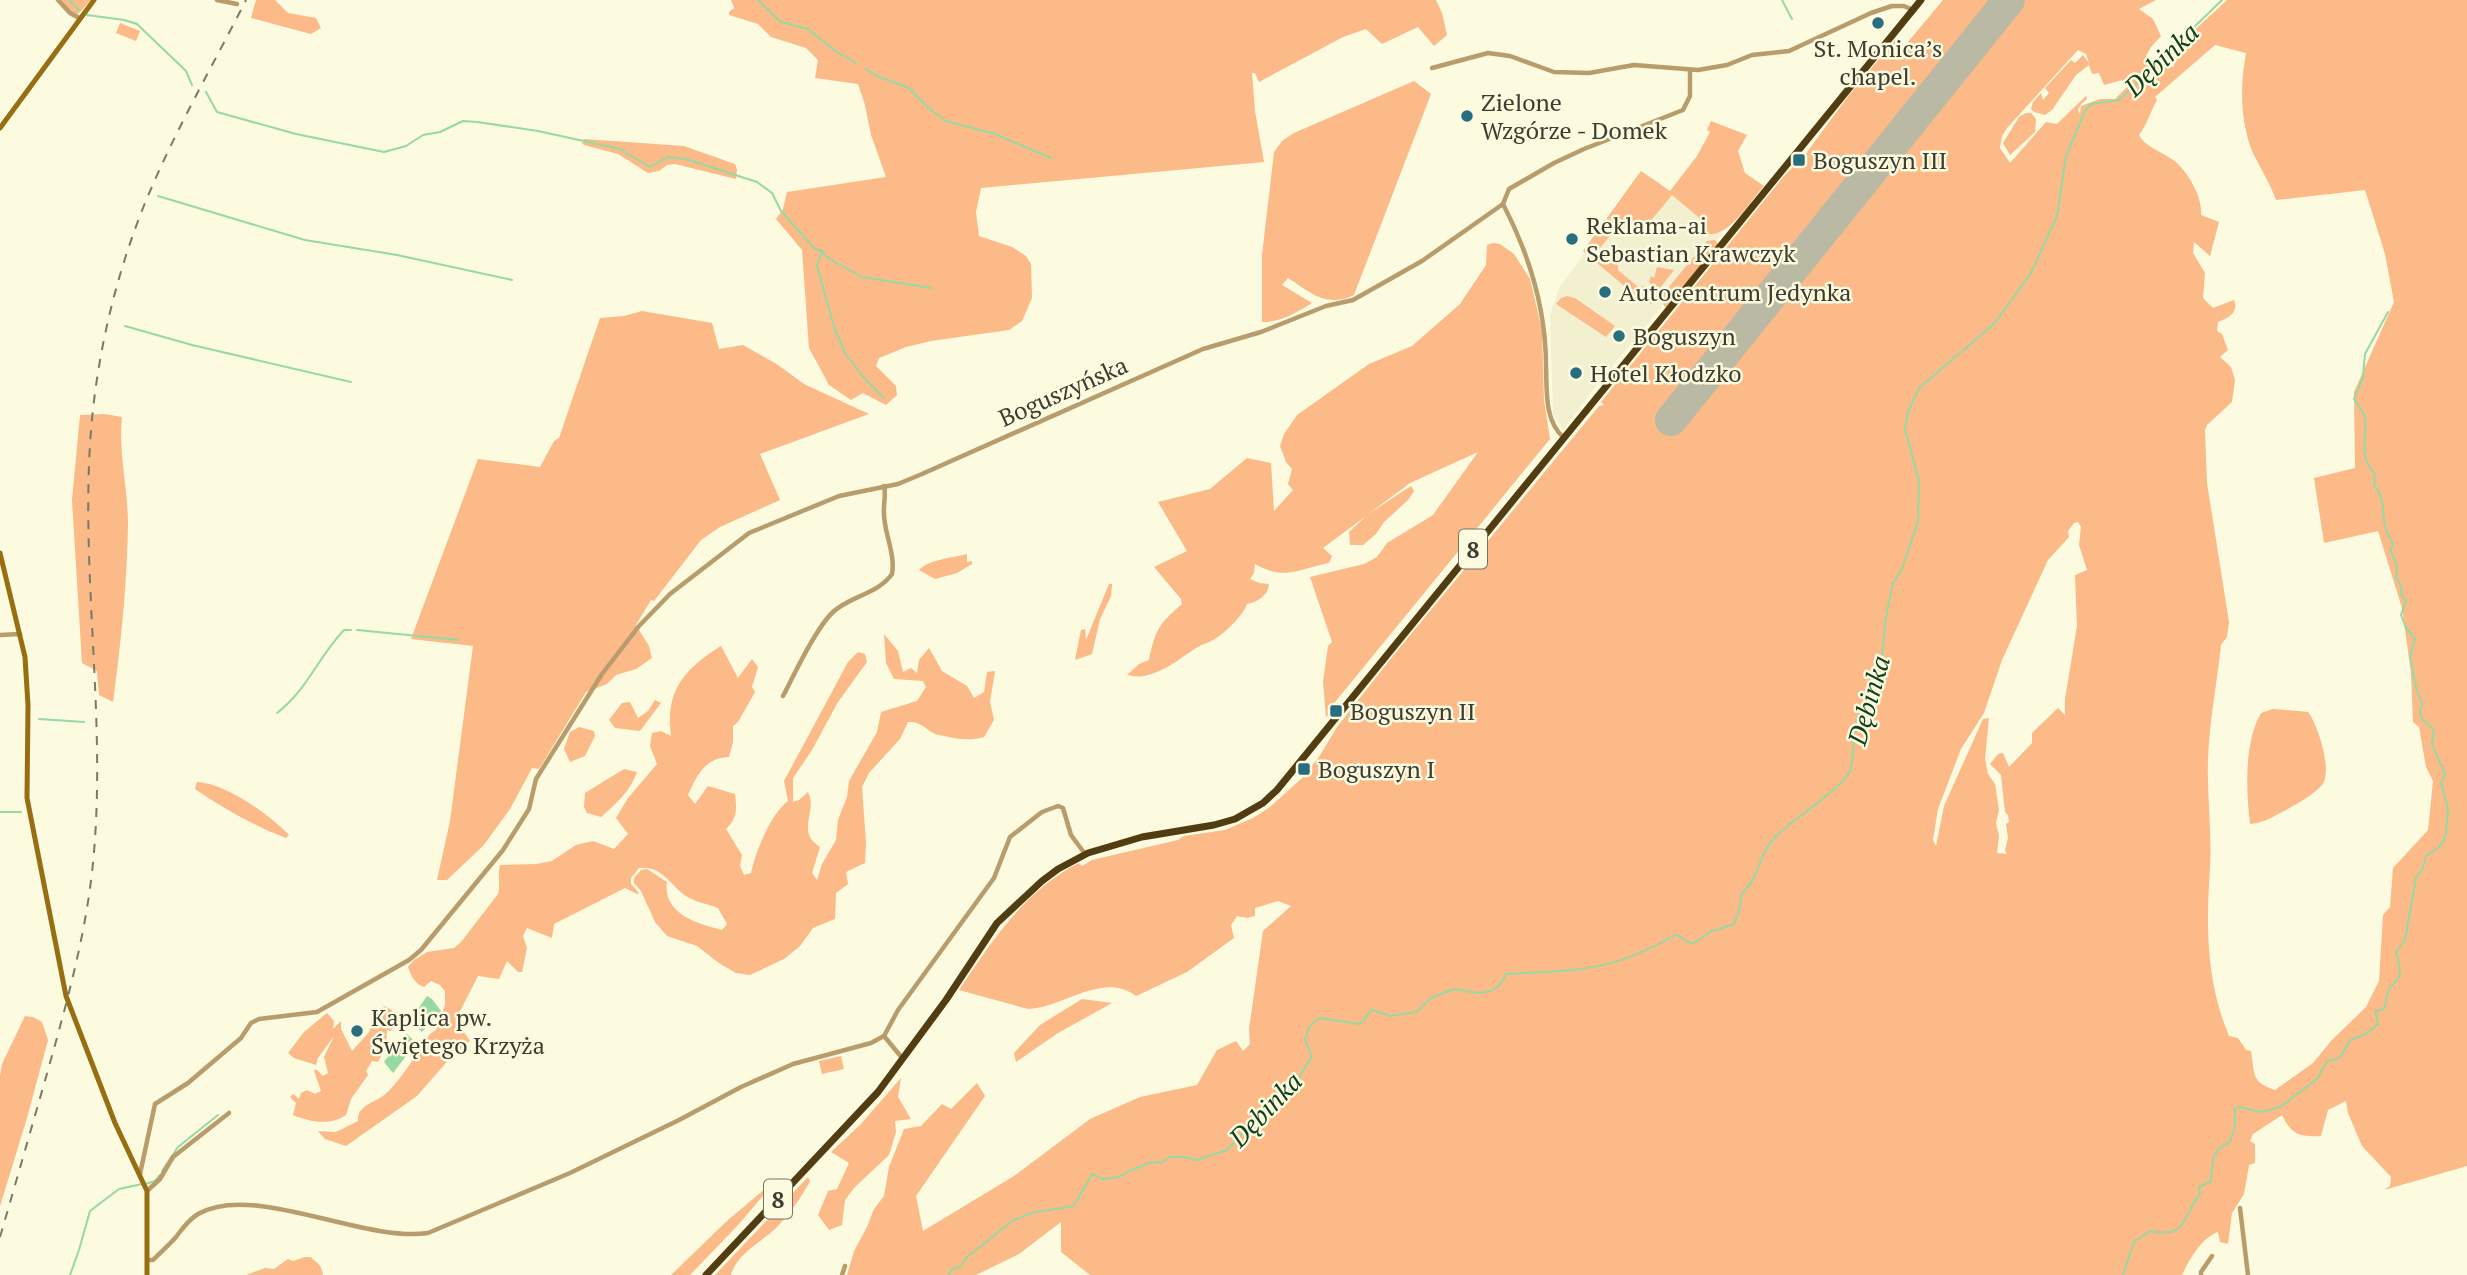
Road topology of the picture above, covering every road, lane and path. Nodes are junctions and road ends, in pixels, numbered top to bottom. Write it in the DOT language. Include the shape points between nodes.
graph roads {
  1 [pos="58,0"];
  2 [pos="94,0"];
  3 [pos="217,0"];
  4 [pos="1921,0"];
  5 [pos="237,4"];
  6 [pos="1913,10"];
  7 [pos="80,18"];
  8 [pos="1432,68"];
  9 [pos="1690,70"];
  10 [pos="0,128"];
  11 [pos="1503,204"];
  12 [pos="1565,439"];
  13 [pos="884,486"];
  14 [pos="0,553"];
  15 [pos="20,634"];
  16 [pos="0,635"];
  17 [pos="783,696"];
  18 [pos="1085,854"];
  19 [pos="884,1036"];
  20 [pos="903,1059"];
  21 [pos="229,1113"];
  22 [pos="140,1174"];
  23 [pos="147,1191"];
  24 [pos="2240,1208"];
  25 [pos="2212,1256"];
  26 [pos="148,1260"];
  27 [pos="845,1266"];
  28 [pos="147,1275"];
  29 [pos="706,1275"];
  30 [pos="842,1275"];
  31 [pos="2202,1275"];
  32 [pos="2248,1275"];
  1 -- 7 [label="street"];
  2 -- 7 [label="street"];
  3 -- 5 [label="street"];
  4 -- 6 [label="highway, 8"];
  6 -- 9 [label="street" via="1892,6 1789,51"];
  6 -- 12 [label="highway, 8"];
  7 -- 10 [label="street"];
  8 -- 9 [label="street" via="1488,53 1554,72 1589,73 1634,65"];
  9 -- 11 [label="street, Boguszyńska" via="1690,96 1683,110 1567,156 1509,189"];
  11 -- 12 [label="street" via="1527,257 1543,310 1549,410 1555,429"];
  11 -- 13 [label="street, Boguszyńska" via="1422,261 1365,293 1203,349 922,474"];
  12 -- 18 [label="highway, 8" via="1264,803 1223,823 1157,834"];
  13 -- 17 [label="street" via="892,574 831,613"];
  13 -- 22 [label="street, Boguszyńska" via="839,496 749,533 670,594 602,674 536,779 529,809 503,850 421,950 317,1012 251,1023 188,1083 155,1104"];
  14 -- 15 [label="street"];
  15 -- 16 [label="street"];
  15 -- 22 [label="street" via="27,675 27,798 66,996 115,1123"];
  18 -- 19 [label="street" via="1071,835 1060,806 1050,807 1018,829 1006,844 994,878"];
  18 -- 20 [label="highway, 8" via="1058,869 997,923"];
  19 -- 20 [label="street"];
  19 -- 26 [label="street" via="793,1064 570,1173 428,1233 375,1230 232,1204 194,1217"];
  20 -- 29 [label="highway, 8" via="857,1117"];
  21 -- 23 [label="street" via="173,1157"];
  22 -- 23 [label="street"];
  23 -- 26 [label="street"];
  24 -- 32 [label="street"];
  25 -- 31 [label="street"];
  26 -- 28 [label="street"];
  27 -- 30 [label="street"];
}
